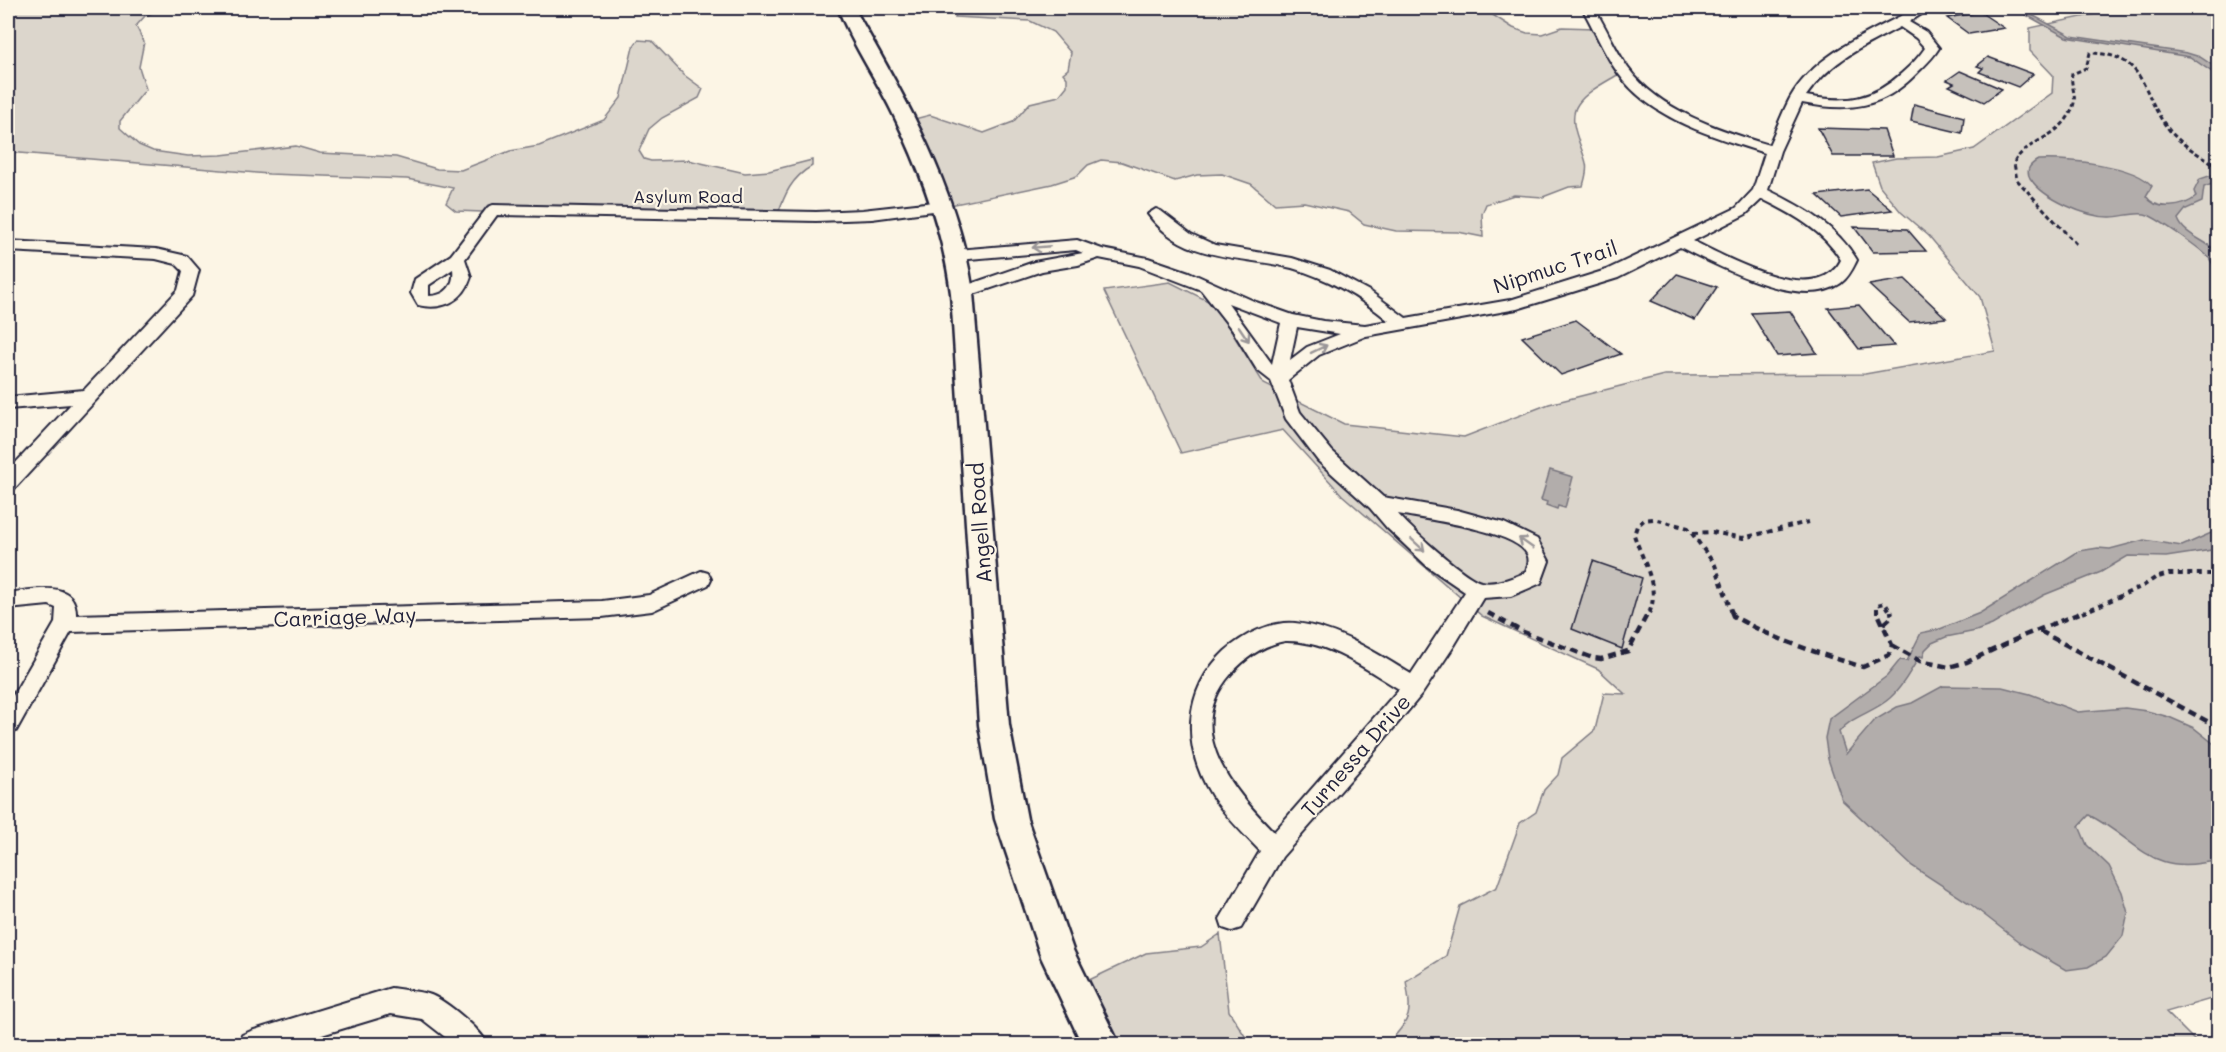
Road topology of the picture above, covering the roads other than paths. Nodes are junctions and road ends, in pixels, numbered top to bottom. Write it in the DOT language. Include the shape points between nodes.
graph roads {
  1 [pos="846,8"];
  2 [pos="1588,8"];
  3 [pos="1925,8"];
  4 [pos="1900,21"];
  5 [pos="1797,98"];
  6 [pos="1773,151"];
  7 [pos="1760,192"];
  8 [pos="944,206"];
  9 [pos="1156,214"];
  10 [pos="1683,242"];
  11 [pos="8,246"];
  12 [pos="1098,253"];
  13 [pos="957,255"];
  14 [pos="457,259"];
  15 [pos="1208,288"];
  16 [pos="962,293"];
  17 [pos="1290,320"];
  18 [pos="1404,325"];
  19 [pos="1365,331"];
  20 [pos="1279,378"];
  21 [pos="86,396"];
  22 [pos="8,403"];
  23 [pos="8,483"];
  24 [pos="1377,503"];
  25 [pos="701,579"];
  26 [pos="1474,595"];
  27 [pos="8,601"];
  28 [pos="65,624"];
  29 [pos="1414,687"];
  30 [pos="8,724"];
  31 [pos="1274,849"];
  32 [pos="1232,919"];
  33 [pos="251,1044"];
  34 [pos="474,1044"];
  35 [pos="1101,1044"];
  1 -- 8 [label="street, Angell Road" via="905,118"];
  2 -- 6 [label="street" via="1624,73 1635,84 1680,116"];
  3 -- 4 [label="street, Nipmuc Trail"];
  4 -- 5 [label="street, Nipmuc Trail" via="1836,56 1815,74"];
  4 -- 5 [label="street" via="1922,35 1932,48 1887,92 1854,105"];
  5 -- 6 [label="street, Nipmuc Trail"];
  6 -- 7 [label="street, Nipmuc Trail"];
  7 -- 10 [label="street, Nipmuc Trail" via="1741,211"];
  7 -- 10 [label="street" via="1798,211 1842,244 1849,260 1843,272 1832,281 1784,283 1739,268"];
  8 -- 13 [label="street, Angell Road"];
  8 -- 14 [label="street, Asylum Road" via="864,215 786,216 635,216 493,210"];
  9 -- 18 [label="street" via="1185,238 1218,251 1293,263 1349,284"];
  10 -- 18 [label="street, Nipmuc Trail" via="1576,286 1511,305"];
  11 -- 21 [label="street" via="156,254 181,260 191,270 186,292"];
  12 -- 13 [label="street, Nipmuc Trail, one-way" via="1077,245"];
  12 -- 15 [label="street, Nipmuc Trail" via="1142,262"];
  12 -- 16 [label="street, Nipmuc Trail" via="1040,266"];
  13 -- 16 [label="street, Angell Road"];
  15 -- 17 [label="street, Nipmuc Trail"];
  15 -- 20 [label="street, one-way" via="1263,366"];
  16 -- 35 [label="street, Angell Road" via="994,725 1011,819 1058,957"];
  17 -- 19 [label="street, Nipmuc Trail"];
  17 -- 20 [label="street"];
  18 -- 19 [label="street, Nipmuc Trail"];
  20 -- 19 [label="street, one-way" via="1313,351"];
  20 -- 24 [label="street" via="1292,414 1307,435"];
  21 -- 22 [label="street"];
  21 -- 23 [label="street"];
  24 -- 26 [label="street, one-way"];
  26 -- 24 [label="street, one-way" via="1511,588 1534,577 1539,561 1533,546 1508,532 1475,522"];
  25 -- 28 [label="street, Carriage Way" via="652,603 602,609"];
  26 -- 29 [label="street, Turnessa Drive"];
  27 -- 28 [label="street" via="52,596 66,604"];
  28 -- 30 [label="street"];
  29 -- 31 [label="street, Turnessa Drive"];
  29 -- 31 [label="street" via="1350,650 1296,632 1278,632 1258,640 1223,667 1207,688 1200,714 1203,745 1215,779"];
  31 -- 32 [label="street, Turnessa Drive"];
  33 -- 34 [label="street" via="391,1001 428,1007"];
}
